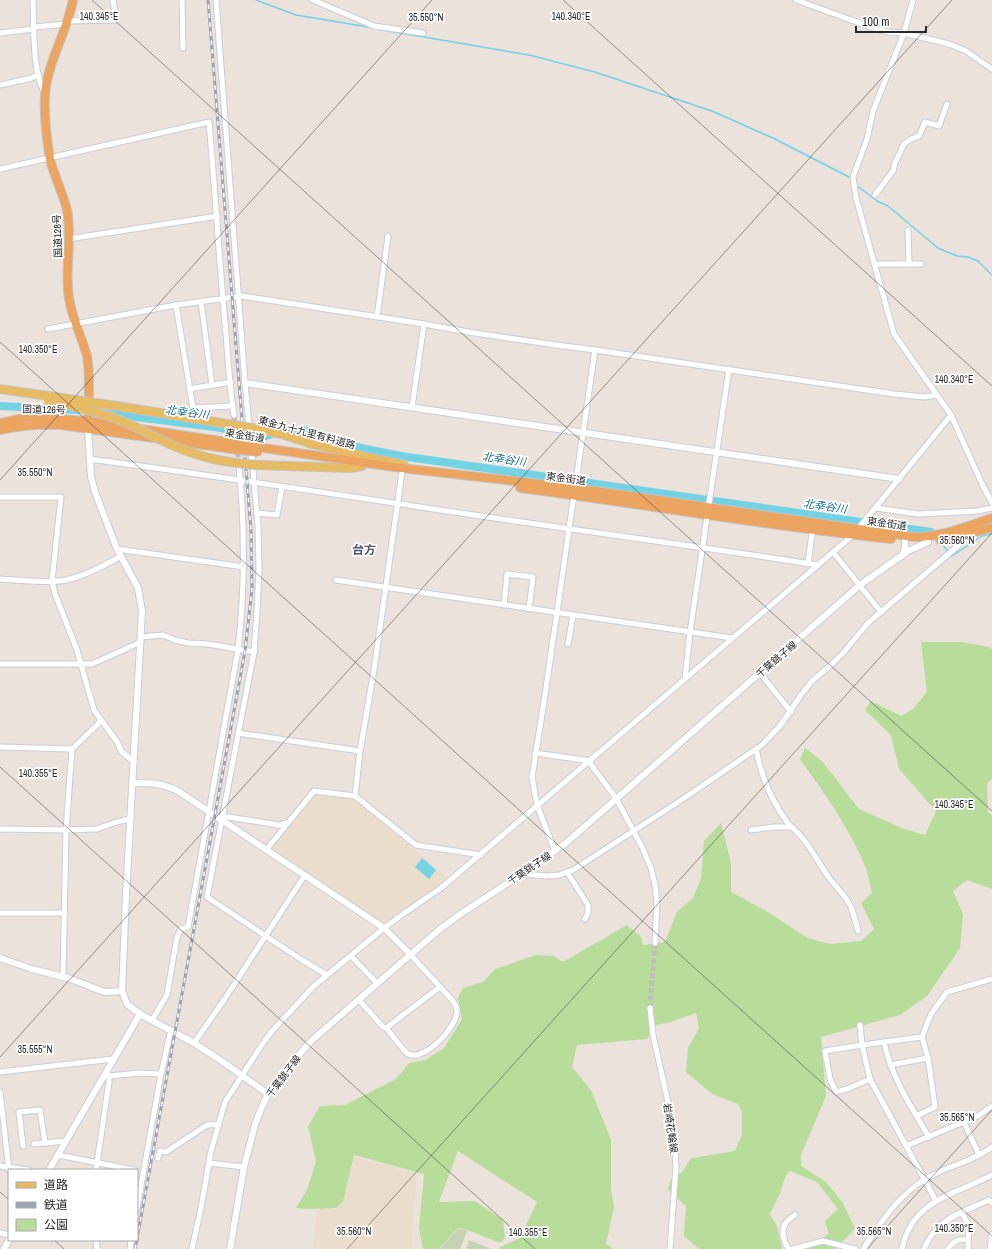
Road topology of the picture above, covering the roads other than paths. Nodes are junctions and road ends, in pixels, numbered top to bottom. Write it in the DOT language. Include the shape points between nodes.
graph roads {
  1 [pos="33,0"];
  2 [pos="73,0"];
  3 [pos="113,0"];
  4 [pos="182,0"];
  5 [pos="216,0"];
  6 [pos="313,0"];
  7 [pos="796,0"];
  8 [pos="912,0"];
  9 [pos="68,22"];
  10 [pos="34,28"];
  11 [pos="0,33"];
  12 [pos="423,33"];
  13 [pos="904,33"];
  14 [pos="183,48"];
  15 [pos="992,68"];
  16 [pos="38,74"];
  17 [pos="0,85"];
  18 [pos="45,94"];
  19 [pos="948,104"];
  20 [pos="50,159"];
  21 [pos="0,169"];
  22 [pos="875,195"];
  23 [pos="218,216"];
  24 [pos="908,230"];
  25 [pos="388,236"];
  26 [pos="68,239"];
  27 [pos="874,264"];
  28 [pos="909,264"];
  29 [pos="921,264"];
  30 [pos="239,297"];
  31 [pos="223,298"];
  32 [pos="201,302"];
  33 [pos="176,305"];
  34 [pos="377,317"];
  35 [pos="76,323"];
  36 [pos="424,324"];
  37 [pos="48,329"];
  38 [pos="595,350"];
  39 [pos="729,369"];
  40 [pos="230,382"];
  41 [pos="245,383"];
  42 [pos="212,385"];
  43 [pos="189,389"];
  44 [pos="0,390"];
  45 [pos="937,395"];
  46 [pos="233,406"];
  47 [pos="412,407"];
  48 [pos="234,415"];
  49 [pos="951,415"];
  50 [pos="0,423"];
  51 [pos="88,425"];
  52 [pos="0,430"];
  53 [pos="583,432"];
  54 [pos="258,450"];
  55 [pos="716,452"];
  56 [pos="89,459"];
  57 [pos="239,466"];
  58 [pos="362,466"];
  59 [pos="402,472"];
  60 [pos="466,476"];
  61 [pos="240,479"];
  62 [pos="900,479"];
  63 [pos="255,482"];
  64 [pos="282,487"];
  65 [pos="575,492"];
  66 [pos="0,497"];
  67 [pos="992,503"];
  68 [pos="398,504"];
  69 [pos="876,508"];
  70 [pos="992,508"];
  71 [pos="708,512"];
  72 [pos="257,513"];
  73 [pos="992,518"];
  74 [pos="992,528"];
  75 [pos="569,529"];
  76 [pos="856,532"];
  77 [pos="967,533"];
  78 [pos="812,534"];
  79 [pos="905,538"];
  80 [pos="928,542"];
  81 [pos="702,547"];
  82 [pos="117,549"];
  83 [pos="834,552"];
  84 [pos="121,556"];
  85 [pos="902,556"];
  86 [pos="808,564"];
  87 [pos="818,565"];
  88 [pos="244,567"];
  89 [pos="0,579"];
  90 [pos="336,580"];
  91 [pos="52,581"];
  92 [pos="860,585"];
  93 [pos="385,588"];
  94 [pos="504,605"];
  95 [pos="529,609"];
  96 [pos="881,612"];
  97 [pos="557,613"];
  98 [pos="573,615"];
  99 [pos="690,632"];
  100 [pos="732,638"];
  101 [pos="141,640"];
  102 [pos="568,644"];
  103 [pos="238,650"];
  104 [pos="254,652"];
  105 [pos="0,664"];
  106 [pos="82,665"];
  107 [pos="760,673"];
  108 [pos="685,679"];
  109 [pos="791,712"];
  110 [pos="101,721"];
  111 [pos="238,733"];
  112 [pos="0,746"];
  113 [pos="72,748"];
  114 [pos="756,749"];
  115 [pos="360,751"];
  116 [pos="535,752"];
  117 [pos="590,761"];
  118 [pos="134,762"];
  119 [pos="133,783"];
  120 [pos="355,796"];
  121 [pos="616,798"];
  122 [pos="537,805"];
  123 [pos="208,811"];
  124 [pos="221,818"];
  125 [pos="131,819"];
  126 [pos="288,823"];
  127 [pos="792,828"];
  128 [pos="0,829"];
  129 [pos="66,830"];
  130 [pos="633,830"];
  131 [pos="751,830"];
  132 [pos="266,850"];
  133 [pos="555,851"];
  134 [pos="481,855"];
  135 [pos="567,872"];
  136 [pos="522,874"];
  137 [pos="305,876"];
  138 [pos="0,913"];
  139 [pos="65,913"];
  140 [pos="585,920"];
  141 [pos="384,928"];
  142 [pos="858,931"];
  143 [pos="266,936"];
  144 [pos="655,943"];
  145 [pos="410,954"];
  146 [pos="351,956"];
  147 [pos="0,958"];
  148 [pos="327,975"];
  149 [pos="63,976"];
  150 [pos="992,978"];
  151 [pos="378,984"];
  152 [pos="440,987"];
  153 [pos="122,991"];
  154 [pos="359,1000"];
  155 [pos="650,1008"];
  156 [pos="140,1014"];
  157 [pos="152,1020"];
  158 [pos="860,1025"];
  159 [pos="386,1028"];
  160 [pos="171,1030"];
  161 [pos="922,1037"];
  162 [pos="884,1042"];
  163 [pos="194,1043"];
  164 [pos="862,1045"];
  165 [pos="928,1058"];
  166 [pos="113,1059"];
  167 [pos="890,1065"];
  168 [pos="0,1072"];
  169 [pos="161,1074"];
  170 [pos="242,1074"];
  171 [pos="107,1075"];
  172 [pos="870,1079"];
  173 [pos="0,1092"];
  174 [pos="268,1094"];
  175 [pos="992,1106"];
  176 [pos="1,1111"];
  177 [pos="916,1116"];
  178 [pos="964,1122"];
  179 [pos="219,1124"];
  180 [pos="929,1137"];
  181 [pos="66,1141"];
  182 [pos="45,1143"];
  183 [pos="34,1144"];
  184 [pos="23,1146"];
  185 [pos="906,1146"];
  186 [pos="992,1147"];
  187 [pos="58,1155"];
  188 [pos="979,1155"];
  189 [pos="158,1158"];
  190 [pos="97,1162"];
  191 [pos="209,1163"];
  192 [pos="0,1166"];
  193 [pos="244,1167"];
  194 [pos="9,1169"];
  195 [pos="50,1169"];
  196 [pos="96,1169"];
  197 [pos="129,1169"];
  198 [pos="138,1171"];
  199 [pos="144,1172"];
  200 [pos="992,1175"];
  201 [pos="925,1179"];
  202 [pos="936,1201"];
  203 [pos="138,1203"];
  204 [pos="992,1203"];
  205 [pos="962,1213"];
  206 [pos="795,1214"];
  207 [pos="992,1235"];
  208 [pos="968,1239"];
  209 [pos="868,1242"];
  210 [pos="192,1249"];
  211 [pos="230,1249"];
  212 [pos="670,1249"];
  213 [pos="789,1249"];
  214 [pos="793,1249"];
  215 [pos="855,1249"];
  216 [pos="864,1249"];
  217 [pos="902,1249"];
  218 [pos="924,1249"];
  219 [pos="948,1249"];
  220 [pos="968,1249"];
  221 [pos="991,1249"];
  1 -- 10 [label="street"];
  2 -- 9 [label="highway, 国道128号"];
  3 -- 9 [label="street" via="116,20"];
  4 -- 14 [label="street"];
  5 -- 30 [label="street"];
  6 -- 12 [label="street" via="374,26"];
  7 -- 13 [label="street" via="888,32"];
  8 -- 13 [label="street"];
  9 -- 10 [label="street"];
  9 -- 18 [label="highway, 国道128号" via="49,74"];
  10 -- 11 [label="street"];
  10 -- 16 [label="street"];
  13 -- 15 [label="street" via="949,44 966,51"];
  13 -- 27 [label="street" via="873,111 854,177 856,198"];
  16 -- 17 [label="street" via="25,80"];
  16 -- 18 [label="street"];
  18 -- 20 [label="highway, 国道128号"];
  19 -- 22 [label="street" via="938,126 925,122 919,136 904,144 893,171"];
  20 -- 21 [label="street"];
  20 -- 23 [label="street" via="209,122"];
  20 -- 26 [label="highway, 国道128号" via="67,212"];
  23 -- 26 [label="street"];
  23 -- 31 [label="street"];
  24 -- 28 [label="street"];
  25 -- 34 [label="street"];
  26 -- 35 [label="highway, 国道128号" via="68,290"];
  27 -- 28 [label="street"];
  27 -- 45 [label="street" via="894,334"];
  28 -- 29 [label="street"];
  30 -- 31 [label="street"];
  30 -- 34 [label="street"];
  30 -- 41 [label="street"];
  31 -- 32 [label="street"];
  31 -- 40 [label="street"];
  32 -- 33 [label="street"];
  32 -- 42 [label="street"];
  33 -- 35 [label="street"];
  33 -- 43 [label="street"];
  34 -- 36 [label="street"];
  35 -- 37 [label="street"];
  35 -- 51 [label="highway, 国道128号" via="89,368"];
  36 -- 38 [label="street"];
  36 -- 47 [label="street"];
  38 -- 39 [label="street"];
  38 -- 53 [label="street"];
  39 -- 45 [label="street" via="894,394 925,397"];
  39 -- 55 [label="street"];
  40 -- 42 [label="street"];
  40 -- 46 [label="street"];
  41 -- 47 [label="street"];
  41 -- 63 [label="street"];
  42 -- 43 [label="street"];
  43 -- 46 [label="street" via="193,408"];
  44 -- 58 [label="main road, 東金九十九里有料道路, bridge" via="99,413 173,446 227,462 350,468"];
  44 -- 60 [label="main road, 東金九十九里有料道路, bridge" via="252,428 396,463 455,471"];
  45 -- 49 [label="street"];
  46 -- 48 [label="street"];
  47 -- 53 [label="street"];
  49 -- 62 [label="street"];
  49 -- 67 [label="street"];
  50 -- 51 [label="highway, 国道126号" via="29,417"];
  51 -- 52 [label="highway, 国道126号" via="41,424"];
  51 -- 54 [label="highway, 東金街道, bridge"];
  51 -- 56 [label="street"];
  53 -- 55 [label="street"];
  53 -- 65 [label="street"];
  54 -- 58 [label="highway, 東金街道"];
  54 -- 60 [label="highway, 東金街道"];
  55 -- 62 [label="street"];
  55 -- 71 [label="street"];
  56 -- 61 [label="street"];
  56 -- 82 [label="street" via="95,492"];
  57 -- 61 [label="street"];
  58 -- 59 [label="highway, 東金街道"];
  59 -- 65 [label="highway, 東金街道"];
  59 -- 68 [label="street"];
  60 -- 65 [label="highway, 東金街道"];
  61 -- 63 [label="street"];
  61 -- 88 [label="street"];
  62 -- 69 [label="street"];
  63 -- 64 [label="street"];
  63 -- 72 [label="street"];
  64 -- 68 [label="street"];
  64 -- 72 [label="street" via="277,515"];
  65 -- 71 [label="highway, 東金街道"];
  65 -- 75 [label="street"];
  66 -- 91 [label="street" via="61,497"];
  68 -- 75 [label="street"];
  68 -- 93 [label="street"];
  69 -- 70 [label="street" via="918,514"];
  69 -- 76 [label="street"];
  71 -- 76 [label="highway, 東金街道"];
  71 -- 81 [label="street"];
  72 -- 104 [label="street" via="259,569"];
  73 -- 79 [label="highway, 東金街道" via="936,536"];
  74 -- 77 [label="highway, 東金街道"];
  75 -- 81 [label="street"];
  75 -- 97 [label="street"];
  76 -- 79 [label="highway, 東金街道"];
  76 -- 83 [label="street"];
  77 -- 80 [label="highway, 東金街道"];
  77 -- 96 [label="street" via="960,545"];
  78 -- 86 [label="street"];
  79 -- 80 [label="highway, 東金街道"];
  79 -- 85 [label="street"];
  80 -- 85 [label="street, 千葉銚子線"];
  81 -- 86 [label="street"];
  81 -- 99 [label="street"];
  82 -- 84 [label="street"];
  82 -- 88 [label="street"];
  83 -- 87 [label="street"];
  83 -- 92 [label="street"];
  84 -- 91 [label="street" via="81,576"];
  84 -- 101 [label="street" via="140,596"];
  85 -- 92 [label="street, 千葉銚子線"];
  86 -- 87 [label="street"];
  87 -- 100 [label="street"];
  88 -- 103 [label="street"];
  89 -- 91 [label="street"];
  90 -- 93 [label="street"];
  91 -- 106 [label="street"];
  92 -- 96 [label="street"];
  92 -- 107 [label="street, 千葉銚子線"];
  93 -- 94 [label="street"];
  93 -- 115 [label="street"];
  94 -- 95 [label="street"];
  94 -- 95 [label="street" via="507,574 532,577"];
  95 -- 97 [label="street"];
  96 -- 109 [label="street" via="831,665 812,680"];
  97 -- 98 [label="street"];
  97 -- 116 [label="street"];
  98 -- 99 [label="street"];
  98 -- 102 [label="street"];
  99 -- 100 [label="street"];
  99 -- 108 [label="street"];
  100 -- 108 [label="street"];
  101 -- 103 [label="street" via="163,635 175,640"];
  101 -- 106 [label="street" via="92,664"];
  101 -- 118 [label="street"];
  103 -- 104 [label="street"];
  103 -- 123 [label="street"];
  104 -- 111 [label="street"];
  105 -- 106 [label="street"];
  106 -- 110 [label="street" via="94,710"];
  107 -- 109 [label="street"];
  107 -- 121 [label="street, 千葉銚子線"];
  108 -- 117 [label="street"];
  109 -- 114 [label="street" via="771,737"];
  110 -- 113 [label="street"];
  110 -- 118 [label="street" via="118,743 120,751"];
  111 -- 115 [label="street"];
  111 -- 124 [label="street"];
  112 -- 113 [label="street"];
  113 -- 129 [label="street"];
  114 -- 127 [label="street" via="766,784 779,810"];
  114 -- 130 [label="street"];
  115 -- 120 [label="street"];
  116 -- 117 [label="street"];
  116 -- 122 [label="street" via="532,777"];
  117 -- 121 [label="street"];
  117 -- 122 [label="street"];
  118 -- 119 [label="street"];
  119 -- 123 [label="street" via="158,783 168,786"];
  119 -- 125 [label="street"];
  120 -- 126 [label="street" via="314,791"];
  120 -- 134 [label="street" via="416,845"];
  121 -- 130 [label="street"];
  121 -- 133 [label="street, 千葉銚子線"];
  122 -- 133 [label="street"];
  122 -- 134 [label="street"];
  123 -- 124 [label="street"];
  123 -- 157 [label="street" via="188,927 181,929 177,937 167,995"];
  124 -- 126 [label="street" via="279,825"];
  124 -- 132 [label="street"];
  124 -- 143 [label="street" via="207,897"];
  125 -- 129 [label="street" via="97,828"];
  125 -- 153 [label="street"];
  126 -- 132 [label="street"];
  127 -- 131 [label="street"];
  127 -- 142 [label="street" via="799,833 848,902"];
  128 -- 129 [label="street"];
  129 -- 139 [label="street"];
  130 -- 135 [label="street"];
  130 -- 144 [label="street" via="647,858 655,885"];
  132 -- 137 [label="street"];
  133 -- 136 [label="street, 千葉銚子線"];
  134 -- 141 [label="street" via="441,888"];
  135 -- 136 [label="street" via="546,876"];
  135 -- 140 [label="street" via="588,905"];
  136 -- 145 [label="street, 千葉銚子線" via="458,915"];
  137 -- 141 [label="street"];
  137 -- 143 [label="street"];
  138 -- 139 [label="street"];
  139 -- 149 [label="street"];
  141 -- 145 [label="street"];
  141 -- 146 [label="street"];
  143 -- 148 [label="street"];
  143 -- 163 [label="street"];
  145 -- 151 [label="street, 千葉銚子線"];
  145 -- 152 [label="street"];
  146 -- 148 [label="street"];
  146 -- 151 [label="street"];
  147 -- 149 [label="street"];
  148 -- 170 [label="street" via="272,1031"];
  149 -- 153 [label="street" via="104,992"];
  150 -- 161 [label="street" via="947,992 931,1014"];
  151 -- 154 [label="street, 千葉銚子線"];
  152 -- 159 [label="street"];
  152 -- 159 [label="street" via="453,1001 457,1010 446,1035 428,1050 416,1055 408,1054"];
  153 -- 156 [label="street" via="127,1004"];
  154 -- 159 [label="street"];
  154 -- 174 [label="street, 千葉銚子線" via="311,1040"];
  155 -- 212 [label="street, 岩崎花輪線" via="674,1138 676,1167"];
  156 -- 157 [label="street"];
  156 -- 166 [label="street"];
  157 -- 160 [label="street"];
  158 -- 164 [label="street"];
  160 -- 163 [label="street"];
  160 -- 169 [label="street"];
  161 -- 162 [label="street"];
  161 -- 165 [label="street"];
  162 -- 164 [label="street"];
  162 -- 167 [label="street"];
  163 -- 170 [label="street"];
  164 -- 172 [label="street"];
  164 -- 172 [label="street" via="825,1051 827,1067 836,1092"];
  165 -- 167 [label="street"];
  165 -- 177 [label="street" via="936,1107"];
  166 -- 168 [label="street"];
  166 -- 171 [label="street"];
  167 -- 177 [label="street"];
  169 -- 171 [label="street"];
  169 -- 199 [label="street"];
  170 -- 174 [label="street"];
  170 -- 179 [label="street" via="225,1102"];
  171 -- 181 [label="street"];
  171 -- 190 [label="street" via="109,1082"];
  172 -- 185 [label="street"];
  173 -- 176 [label="street"];
  174 -- 193 [label="street, 千葉銚子線" via="255,1125"];
  175 -- 178 [label="street"];
  176 -- 194 [label="street"];
  177 -- 180 [label="street"];
  178 -- 180 [label="street"];
  178 -- 188 [label="street"];
  179 -- 189 [label="street" via="207,1125 166,1152 160,1151"];
  179 -- 191 [label="street"];
  180 -- 185 [label="street"];
  181 -- 182 [label="street"];
  181 -- 187 [label="street"];
  182 -- 183 [label="street"];
  182 -- 184 [label="street" via="40,1110 19,1112"];
  185 -- 201 [label="street"];
  186 -- 188 [label="street"];
  187 -- 190 [label="street"];
  187 -- 195 [label="street"];
  188 -- 201 [label="street"];
  190 -- 196 [label="street"];
  190 -- 197 [label="street"];
  191 -- 193 [label="street"];
  191 -- 210 [label="street"];
  192 -- 194 [label="street"];
  193 -- 211 [label="street, 千葉銚子線"];
  198 -- 199 [label="street"];
  199 -- 203 [label="street"];
  200 -- 202 [label="street"];
  201 -- 202 [label="street"];
  201 -- 209 [label="street" via="897,1202"];
  202 -- 217 [label="street" via="915,1217"];
  204 -- 205 [label="street" via="989,1200"];
  205 -- 208 [label="street" via="969,1226"];
  205 -- 218 [label="street" via="946,1220 937,1228"];
  206 -- 213 [label="street" via="785,1224 786,1246"];
  207 -- 221 [label="street"];
  208 -- 219 [label="street" via="957,1240"];
  208 -- 220 [label="street"];
  209 -- 216 [label="street"];
  214 -- 215 [label="street" via="823,1241"];
}
